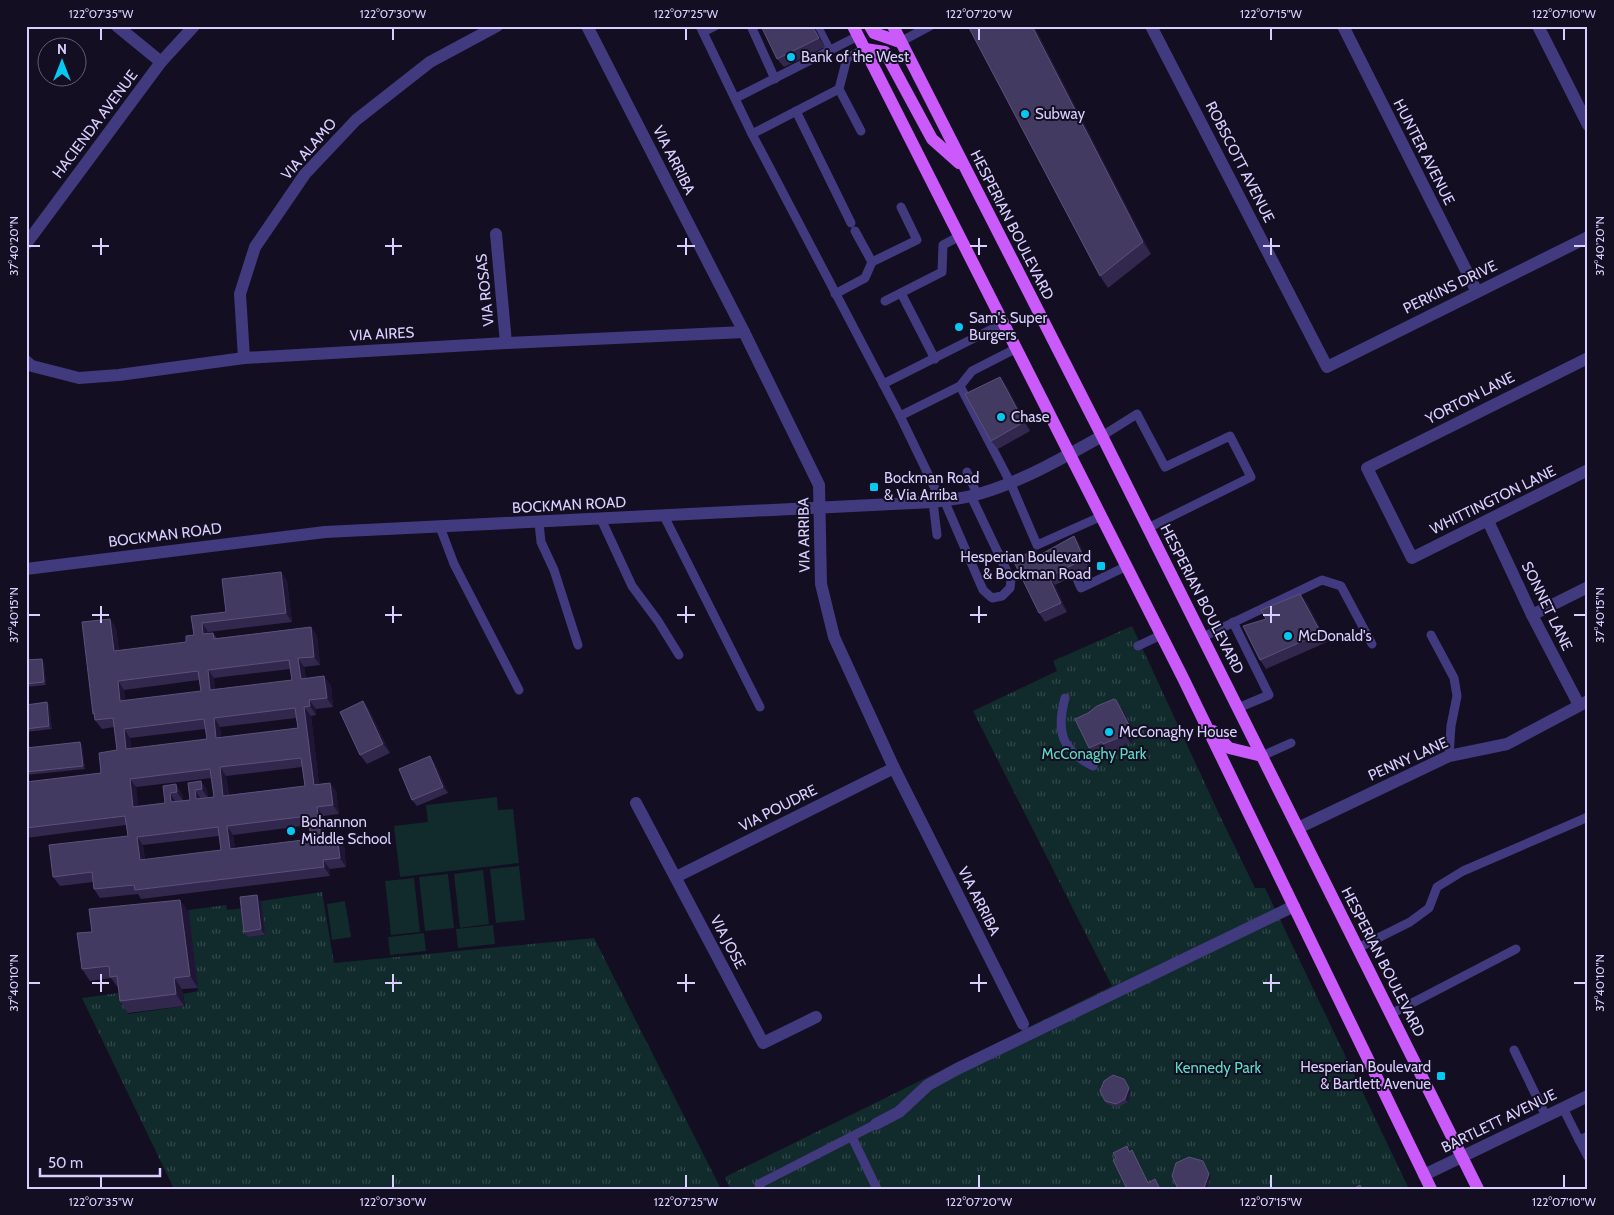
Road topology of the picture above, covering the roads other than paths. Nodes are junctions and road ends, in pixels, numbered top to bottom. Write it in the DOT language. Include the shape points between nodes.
graph roads {
  1 [pos="118,26"];
  2 [pos="194,26"];
  3 [pos="497,26"];
  4 [pos="588,26"];
  5 [pos="715,26"];
  6 [pos="751,26"];
  7 [pos="817,26"];
  8 [pos="870,26"];
  9 [pos="893,26"];
  10 [pos="930,26"];
  11 [pos="1151,26"];
  12 [pos="1343,26"];
  13 [pos="1538,26"];
  14 [pos="701,29"];
  15 [pos="856,31"];
  16 [pos="900,42"];
  17 [pos="865,49"];
  18 [pos="830,51"];
  19 [pos="161,62"];
  20 [pos="775,79"];
  21 [pos="839,88"];
  22 [pos="736,98"];
  23 [pos="796,111"];
  24 [pos="1588,125"];
  25 [pos="861,131"];
  26 [pos="752,134"];
  27 [pos="964,168"];
  28 [pos="901,207"];
  29 [pos="496,234"];
  30 [pos="960,236"];
  31 [pos="1588,237"];
  32 [pos="26,244"];
  33 [pos="872,262"];
  34 [pos="1477,292"];
  35 [pos="901,293"];
  36 [pos="835,294"];
  37 [pos="885,301"];
  38 [pos="1004,323"];
  39 [pos="744,332"];
  40 [pos="506,343"];
  41 [pos="1017,348"];
  42 [pos="244,358"];
  43 [pos="1588,358"];
  44 [pos="934,360"];
  45 [pos="26,361"];
  46 [pos="1327,367"];
  47 [pos="883,384"];
  48 [pos="960,386"];
  49 [pos="900,416"];
  50 [pos="1102,436"];
  51 [pos="1070,454"];
  52 [pos="1588,470"];
  53 [pos="967,472"];
  54 [pos="1010,482"];
  55 [pos="974,495"];
  56 [pos="939,501"];
  57 [pos="820,509"];
  58 [pos="664,516"];
  59 [pos="1102,516"];
  60 [pos="601,519"];
  61 [pos="1488,521"];
  62 [pos="539,522"];
  63 [pos="440,527"];
  64 [pos="1148,528"];
  65 [pos="937,535"];
  66 [pos="1412,558"];
  67 [pos="1068,561"];
  68 [pos="1127,566"];
  69 [pos="26,569"];
  70 [pos="1588,587"];
  71 [pos="1532,615"];
  72 [pos="1233,622"];
  73 [pos="1161,635"];
  74 [pos="1431,635"];
  75 [pos="1203,637"];
  76 [pos="1372,644"];
  77 [pos="578,645"];
  78 [pos="1138,646"];
  79 [pos="679,655"];
  80 [pos="519,690"];
  81 [pos="1064,698"];
  82 [pos="1583,703"];
  83 [pos="760,707"];
  84 [pos="1238,708"];
  85 [pos="1205,722"];
  86 [pos="1291,743"];
  87 [pos="1262,756"];
  88 [pos="1449,756"];
  89 [pos="1093,766"];
  90 [pos="894,768"];
  91 [pos="636,803"];
  92 [pos="1588,818"];
  93 [pos="1298,828"];
  94 [pos="676,877"];
  95 [pos="1294,906"];
  96 [pos="1358,948"];
  97 [pos="1516,949"];
  98 [pos="1390,1014"];
  99 [pos="816,1017"];
  100 [pos="1023,1024"];
  101 [pos="1514,1050"];
  102 [pos="1588,1096"];
  103 [pos="1562,1108"];
  104 [pos="1546,1116"];
  105 [pos="876,1124"];
  106 [pos="852,1136"];
  107 [pos="1588,1136"];
  108 [pos="1579,1140"];
  109 [pos="1462,1157"];
  110 [pos="1588,1158"];
  111 [pos="1424,1175"];
  112 [pos="761,1189"];
  113 [pos="877,1189"];
  114 [pos="1431,1189"];
  115 [pos="1478,1189"];
  1 -- 19 [label="street"];
  2 -- 19 [label="street, HACIENDA AVENUE"];
  3 -- 42 [label="street, VIA ALAMO" via="430,62 356,120 305,174 255,247 240,294"];
  4 -- 39 [label="street, VIA ARRIBA"];
  5 -- 14 [label="lane"];
  6 -- 20 [label="lane"];
  7 -- 18 [label="lane"];
  8 -- 16 [label="main road" via="874,33"];
  9 -- 16 [label="main road, HESPERIAN BOULEVARD"];
  10 -- 16 [label="lane"];
  11 -- 46 [label="street, ROBSCOTT AVENUE"];
  12 -- 34 [label="street, HUNTER AVENUE"];
  13 -- 24 [label="street"];
  14 -- 22 [label="lane"];
  15 -- 17 [label="main road"];
  15 -- 18 [label="lane"];
  16 -- 27 [label="main road, HESPERIAN BOULEVARD"];
  17 -- 21 [label="lane" via="847,58"];
  17 -- 27 [label="main road" via="885,52 932,139"];
  17 -- 30 [label="main road"];
  18 -- 20 [label="lane"];
  19 -- 32 [label="street, HACIENDA AVENUE"];
  20 -- 22 [label="lane"];
  21 -- 23 [label="lane"];
  21 -- 25 [label="lane"];
  22 -- 26 [label="lane"];
  23 -- 26 [label="lane"];
  23 -- 33 [label="lane"];
  26 -- 36 [label="lane"];
  27 -- 50 [label="main road, HESPERIAN BOULEVARD"];
  28 -- 33 [label="lane" via="918,240"];
  29 -- 40 [label="street, VIA ROSAS"];
  30 -- 35 [label="lane" via="943,245 942,272"];
  30 -- 38 [label="main road"];
  31 -- 34 [label="street, PERKINS DRIVE"];
  33 -- 36 [label="lane" via="865,278"];
  34 -- 46 [label="street, PERKINS DRIVE"];
  35 -- 37 [label="lane"];
  35 -- 44 [label="lane"];
  36 -- 47 [label="lane"];
  38 -- 41 [label="main road"];
  38 -- 44 [label="lane"];
  39 -- 40 [label="street, VIA AIRES"];
  39 -- 57 [label="street, VIA ARRIBA" via="820,485"];
  40 -- 42 [label="street, VIA AIRES"];
  41 -- 48 [label="lane" via="972,371"];
  41 -- 51 [label="main road"];
  42 -- 45 [label="street, VIA AIRES" via="78,378 32,366"];
  43 -- 66 [label="street, YORTON LANE" via="1367,468"];
  44 -- 47 [label="lane"];
  47 -- 49 [label="lane"];
  48 -- 49 [label="lane"];
  48 -- 54 [label="lane"];
  49 -- 56 [label="lane"];
  50 -- 51 [label="street, BOCKMAN ROAD"];
  50 -- 64 [label="main road, HESPERIAN BOULEVARD"];
  50 -- 64 [label="lane" via="1138,414 1166,467 1230,436 1251,477"];
  51 -- 54 [label="street, BOCKMAN ROAD"];
  51 -- 59 [label="main road"];
  52 -- 61 [label="street, WHITTINGTON LANE"];
  53 -- 55 [label="lane"];
  54 -- 55 [label="street, BOCKMAN ROAD"];
  54 -- 59 [label="lane" via="1037,544 1058,540"];
  55 -- 56 [label="street, BOCKMAN ROAD"];
  55 -- 56 [label="lane" via="1011,580 1010,588 1002,596 992,598 983,590"];
  56 -- 57 [label="street, BOCKMAN ROAD"];
  56 -- 65 [label="lane"];
  57 -- 58 [label="street, BOCKMAN ROAD"];
  57 -- 90 [label="street, VIA ARRIBA" via="821,584 834,636"];
  58 -- 60 [label="street, BOCKMAN ROAD"];
  58 -- 83 [label="lane"];
  59 -- 68 [label="main road"];
  60 -- 62 [label="street, BOCKMAN ROAD"];
  60 -- 79 [label="lane" via="632,586"];
  61 -- 66 [label="street, WHITTINGTON LANE"];
  61 -- 71 [label="street, SONNET LANE"];
  62 -- 63 [label="street, BOCKMAN ROAD"];
  62 -- 77 [label="lane" via="541,542 554,570"];
  63 -- 69 [label="street, BOCKMAN ROAD" via="293,535"];
  63 -- 80 [label="lane" via="454,564"];
  64 -- 75 [label="main road, HESPERIAN BOULEVARD"];
  67 -- 68 [label="lane" via="1081,588"];
  68 -- 73 [label="main road"];
  70 -- 71 [label="street"];
  71 -- 82 [label="street, SONNET LANE"];
  72 -- 75 [label="lane"];
  72 -- 76 [label="lane" via="1322,580 1342,586"];
  72 -- 84 [label="lane" via="1268,695"];
  73 -- 78 [label="lane"];
  73 -- 85 [label="main road"];
  74 -- 88 [label="lane" via="1454,678 1457,696"];
  75 -- 84 [label="main road, HESPERIAN BOULEVARD"];
  81 -- 89 [label="lane" via="1060,724 1062,735 1080,760"];
  82 -- 88 [label="street, PENNY LANE" via="1507,744"];
  84 -- 87 [label="main road, HESPERIAN BOULEVARD"];
  85 -- 87 [label="main road" via="1229,748"];
  85 -- 95 [label="main road"];
  86 -- 87 [label="lane"];
  87 -- 93 [label="main road, HESPERIAN BOULEVARD"];
  88 -- 93 [label="street, PENNY LANE"];
  90 -- 94 [label="street, VIA POUDRE"];
  90 -- 100 [label="street, VIA ARRIBA"];
  91 -- 94 [label="street, VIA JOSE"];
  92 -- 96 [label="lane" via="1463,871 1437,886 1429,908 1410,922"];
  93 -- 96 [label="main road, HESPERIAN BOULEVARD"];
  94 -- 99 [label="street, VIA JOSE" via="763,1044"];
  95 -- 105 [label="street" via="957,1069 928,1085 899,1112"];
  95 -- 111 [label="main road"];
  96 -- 98 [label="main road, HESPERIAN BOULEVARD"];
  97 -- 98 [label="lane"];
  98 -- 109 [label="main road, HESPERIAN BOULEVARD"];
  101 -- 104 [label="lane"];
  102 -- 103 [label="street, BARTLETT AVENUE"];
  103 -- 104 [label="street, BARTLETT AVENUE"];
  103 -- 108 [label="lane"];
  104 -- 109 [label="street, BARTLETT AVENUE"];
  105 -- 106 [label="lane"];
  106 -- 112 [label="lane" via="759,1184"];
  106 -- 113 [label="lane"];
  107 -- 108 [label="lane"];
  108 -- 110 [label="lane"];
  109 -- 111 [label="street, BARTLETT AVENUE"];
  109 -- 115 [label="main road, HESPERIAN BOULEVARD"];
  111 -- 114 [label="main road"];
}
